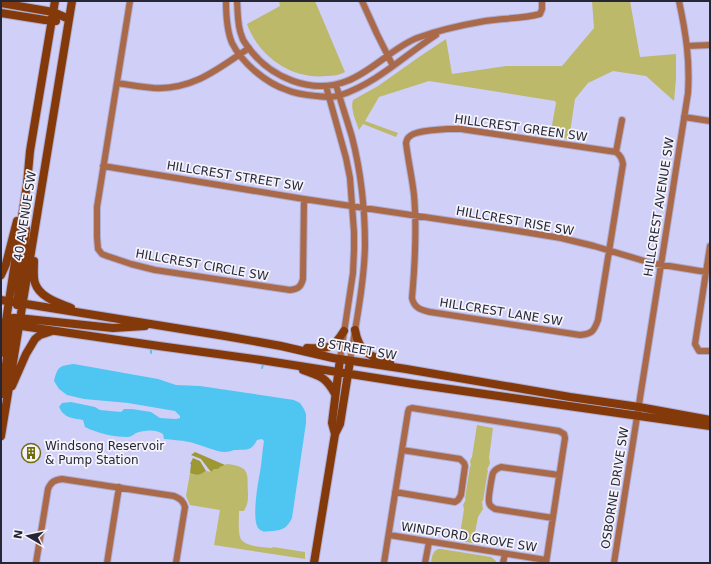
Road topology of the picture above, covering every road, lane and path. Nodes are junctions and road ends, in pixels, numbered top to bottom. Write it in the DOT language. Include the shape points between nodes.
graph roads {
  1 [pos="55,1"];
  2 [pos="72,1"];
  3 [pos="130,1"];
  4 [pos="226,1"];
  5 [pos="237,1"];
  6 [pos="362,1"];
  7 [pos="542,1"];
  8 [pos="679,1"];
  9 [pos="1,3"];
  10 [pos="53,12"];
  11 [pos="1,13"];
  12 [pos="69,19"];
  13 [pos="52,21"];
  14 [pos="444,30"];
  15 [pos="710,45"];
  16 [pos="687,46"];
  17 [pos="249,48"];
  18 [pos="240,55"];
  19 [pos="388,56"];
  20 [pos="393,66"];
  21 [pos="117,83"];
  22 [pos="336,85"];
  23 [pos="326,86"];
  24 [pos="340,96"];
  25 [pos="329,97"];
  26 [pos="684,117"];
  27 [pos="622,120"];
  28 [pos="710,122"];
  29 [pos="30,152"];
  30 [pos="616,152"];
  31 [pos="103,166"];
  32 [pos="304,199"];
  33 [pos="352,205"];
  34 [pos="363,207"];
  35 [pos="415,215"];
  36 [pos="36,227"];
  37 [pos="710,246"];
  38 [pos="609,251"];
  39 [pos="661,265"];
  40 [pos="706,272"];
  41 [pos="1,275"];
  42 [pos="11,305"];
  43 [pos="83,313"];
  44 [pos="12,321"];
  45 [pos="164,326"];
  46 [pos="355,330"];
  47 [pos="53,331"];
  48 [pos="344,331"];
  49 [pos="280,346"];
  50 [pos="710,350"];
  51 [pos="1,353"];
  52 [pos="340,359"];
  53 [pos="350,361"];
  54 [pos="286,363"];
  55 [pos="406,369"];
  56 [pos="338,372"];
  57 [pos="348,374"];
  58 [pos="335,394"];
  59 [pos="7,396"];
  60 [pos="1,407"];
  61 [pos="639,407"];
  62 [pos="637,416"];
  63 [pos="710,420"];
  64 [pos="710,426"];
  65 [pos="334,434"];
  66 [pos="1,436"];
  67 [pos="402,450"];
  68 [pos="559,475"];
  69 [pos="119,488"];
  70 [pos="395,492"];
  71 [pos="553,518"];
  72 [pos="389,535"];
  73 [pos="429,542"];
  74 [pos="505,554"];
  75 [pos="546,562"];
  76 [pos="36,563"];
  77 [pos="107,563"];
  78 [pos="176,563"];
  79 [pos="314,563"];
  80 [pos="384,563"];
  81 [pos="425,563"];
  82 [pos="503,563"];
  83 [pos="614,563"];
  1 -- 10 [label="main road, 40 AVENUE SW"];
  2 -- 12 [label="main road, 40 AVENUE SW"];
  3 -- 21 [label="street, HILLCREST CIRCLE SW"];
  4 -- 18 [label="street" via="227,24 232,42"];
  5 -- 17 [label="street" via="242,37"];
  6 -- 19 [label="street"];
  7 -- 14 [label="street" via="540,14 530,17 485,21"];
  8 -- 16 [label="street, HILLCREST AVENUE SW"];
  9 -- 10 [label="main road"];
  10 -- 12 [label="main road"];
  10 -- 13 [label="main road, 40 AVENUE SW"];
  11 -- 13 [label="main road"];
  12 -- 13 [label="main road"];
  12 -- 36 [label="main road, 40 AVENUE SW"];
  13 -- 29 [label="main road, 40 AVENUE SW"];
  14 -- 19 [label="street" via="416,39"];
  14 -- 20 [label="street"];
  15 -- 16 [label="street"];
  16 -- 26 [label="street, HILLCREST AVENUE SW" via="689,77"];
  17 -- 18 [label="street"];
  17 -- 23 [label="street" via="275,73 298,83"];
  18 -- 21 [label="street" via="205,77 177,87 153,88"];
  18 -- 25 [label="street" via="257,73 281,88 312,96"];
  19 -- 20 [label="street"];
  19 -- 22 [label="street" via="359,76"];
  20 -- 24 [label="street" via="371,81"];
  21 -- 31 [label="street, HILLCREST CIRCLE SW"];
  22 -- 23 [label="street"];
  22 -- 24 [label="street"];
  23 -- 25 [label="street"];
  24 -- 25 [label="street"];
  24 -- 34 [label="street" via="357,159"];
  25 -- 33 [label="street" via="346,158"];
  26 -- 28 [label="street"];
  26 -- 39 [label="street, HILLCREST AVENUE SW"];
  27 -- 30 [label="street"];
  29 -- 41 [label="main road" via="18,215"];
  29 -- 42 [label="main road, 40 AVENUE SW"];
  30 -- 35 [label="street, HILLCREST GREEN SW" via="461,129 417,132 410,135 406,143"];
  30 -- 38 [label="street" via="622,158 622,164"];
  31 -- 32 [label="street, HILLCREST STREET SW"];
  31 -- 32 [label="street, HILLCREST CIRCLE SW" via="97,207 98,249 107,256 155,270 295,290 303,279"];
  32 -- 33 [label="street, HILLCREST STREET SW"];
  33 -- 34 [label="street, HILLCREST STREET SW"];
  33 -- 48 [label="street" via="354,250"];
  34 -- 35 [label="street, HILLCREST RISE SW"];
  34 -- 46 [label="street" via="362,286"];
  35 -- 38 [label="street, HILLCREST RISE SW" via="561,238"];
  35 -- 38 [label="street, HILLCREST LANE SW" via="412,302 421,310 430,312 586,335 595,328"];
  36 -- 42 [label="main road, 40 AVENUE SW"];
  36 -- 43 [label="main road" via="35,283 40,292 50,299"];
  37 -- 40 [label="street"];
  38 -- 39 [label="street, HILLCREST RISE SW"];
  39 -- 40 [label="street, HILLCREST RISE SW"];
  39 -- 61 [label="street, HILLCREST AVENUE SW"];
  40 -- 50 [label="street" via="695,344 699,351"];
  42 -- 43 [label="main road, 8 STREET SW"];
  42 -- 44 [label="main road, 40 AVENUE SW"];
  42 -- 44 [label="main road, 40 AVENUE SW"];
  43 -- 45 [label="main road, 8 STREET SW"];
  44 -- 45 [label="main road" via="113,328"];
  44 -- 47 [label="main road, 8 STREET SW"];
  44 -- 51 [label="main road, 40 AVENUE SW"];
  44 -- 59 [label="main road, 40 AVENUE SW"];
  44 -- 60 [label="main road"];
  45 -- 49 [label="main road, 8 STREET SW"];
  46 -- 53 [label="street"];
  46 -- 55 [label="main road" via="358,343 364,351"];
  47 -- 54 [label="main road, 8 STREET SW"];
  47 -- 59 [label="main road" via="35,339"];
  48 -- 49 [label="main road" via="338,341 326,348"];
  48 -- 52 [label="street"];
  49 -- 52 [label="main road, 8 STREET SW"];
  52 -- 53 [label="main road, 8 STREET SW"];
  52 -- 56 [label="main road"];
  53 -- 55 [label="main road, 8 STREET SW"];
  53 -- 57 [label="main road"];
  54 -- 56 [label="main road, 8 STREET SW"];
  54 -- 58 [label="main road" via="323,378"];
  55 -- 61 [label="main road, 8 STREET SW"];
  56 -- 57 [label="main road, 8 STREET SW"];
  56 -- 58 [label="main road"];
  57 -- 62 [label="main road, 8 STREET SW"];
  57 -- 65 [label="main road" via="340,424"];
  58 -- 65 [label="main road" via="332,423"];
  59 -- 66 [label="main road, 40 AVENUE SW"];
  61 -- 62 [label="street, HILLCREST AVENUE SW"];
  61 -- 63 [label="main road, 8 STREET SW"];
  62 -- 64 [label="main road, 8 STREET SW"];
  62 -- 83 [label="street, OSBORNE DRIVE SW"];
  65 -- 79 [label="main road"];
  67 -- 68 [label="street" via="408,412 412,408 559,431 565,438"];
  67 -- 70 [label="street"];
  67 -- 70 [label="street" via="460,459 465,466 464,474 460,495 455,502"];
  68 -- 71 [label="street"];
  68 -- 71 [label="street" via="501,467 492,475 489,499 491,507"];
  69 -- 76 [label="street" via="62,479 51,483"];
  69 -- 77 [label="street"];
  69 -- 78 [label="street" via="180,498 185,507"];
  70 -- 72 [label="street"];
  71 -- 75 [label="street"];
  72 -- 73 [label="street, WINDFORD GROVE SW"];
  72 -- 80 [label="street"];
  73 -- 74 [label="street, WINDFORD GROVE SW"];
  73 -- 81 [label="street"];
  74 -- 75 [label="street, WINDFORD GROVE SW"];
  74 -- 82 [label="street"];
}
